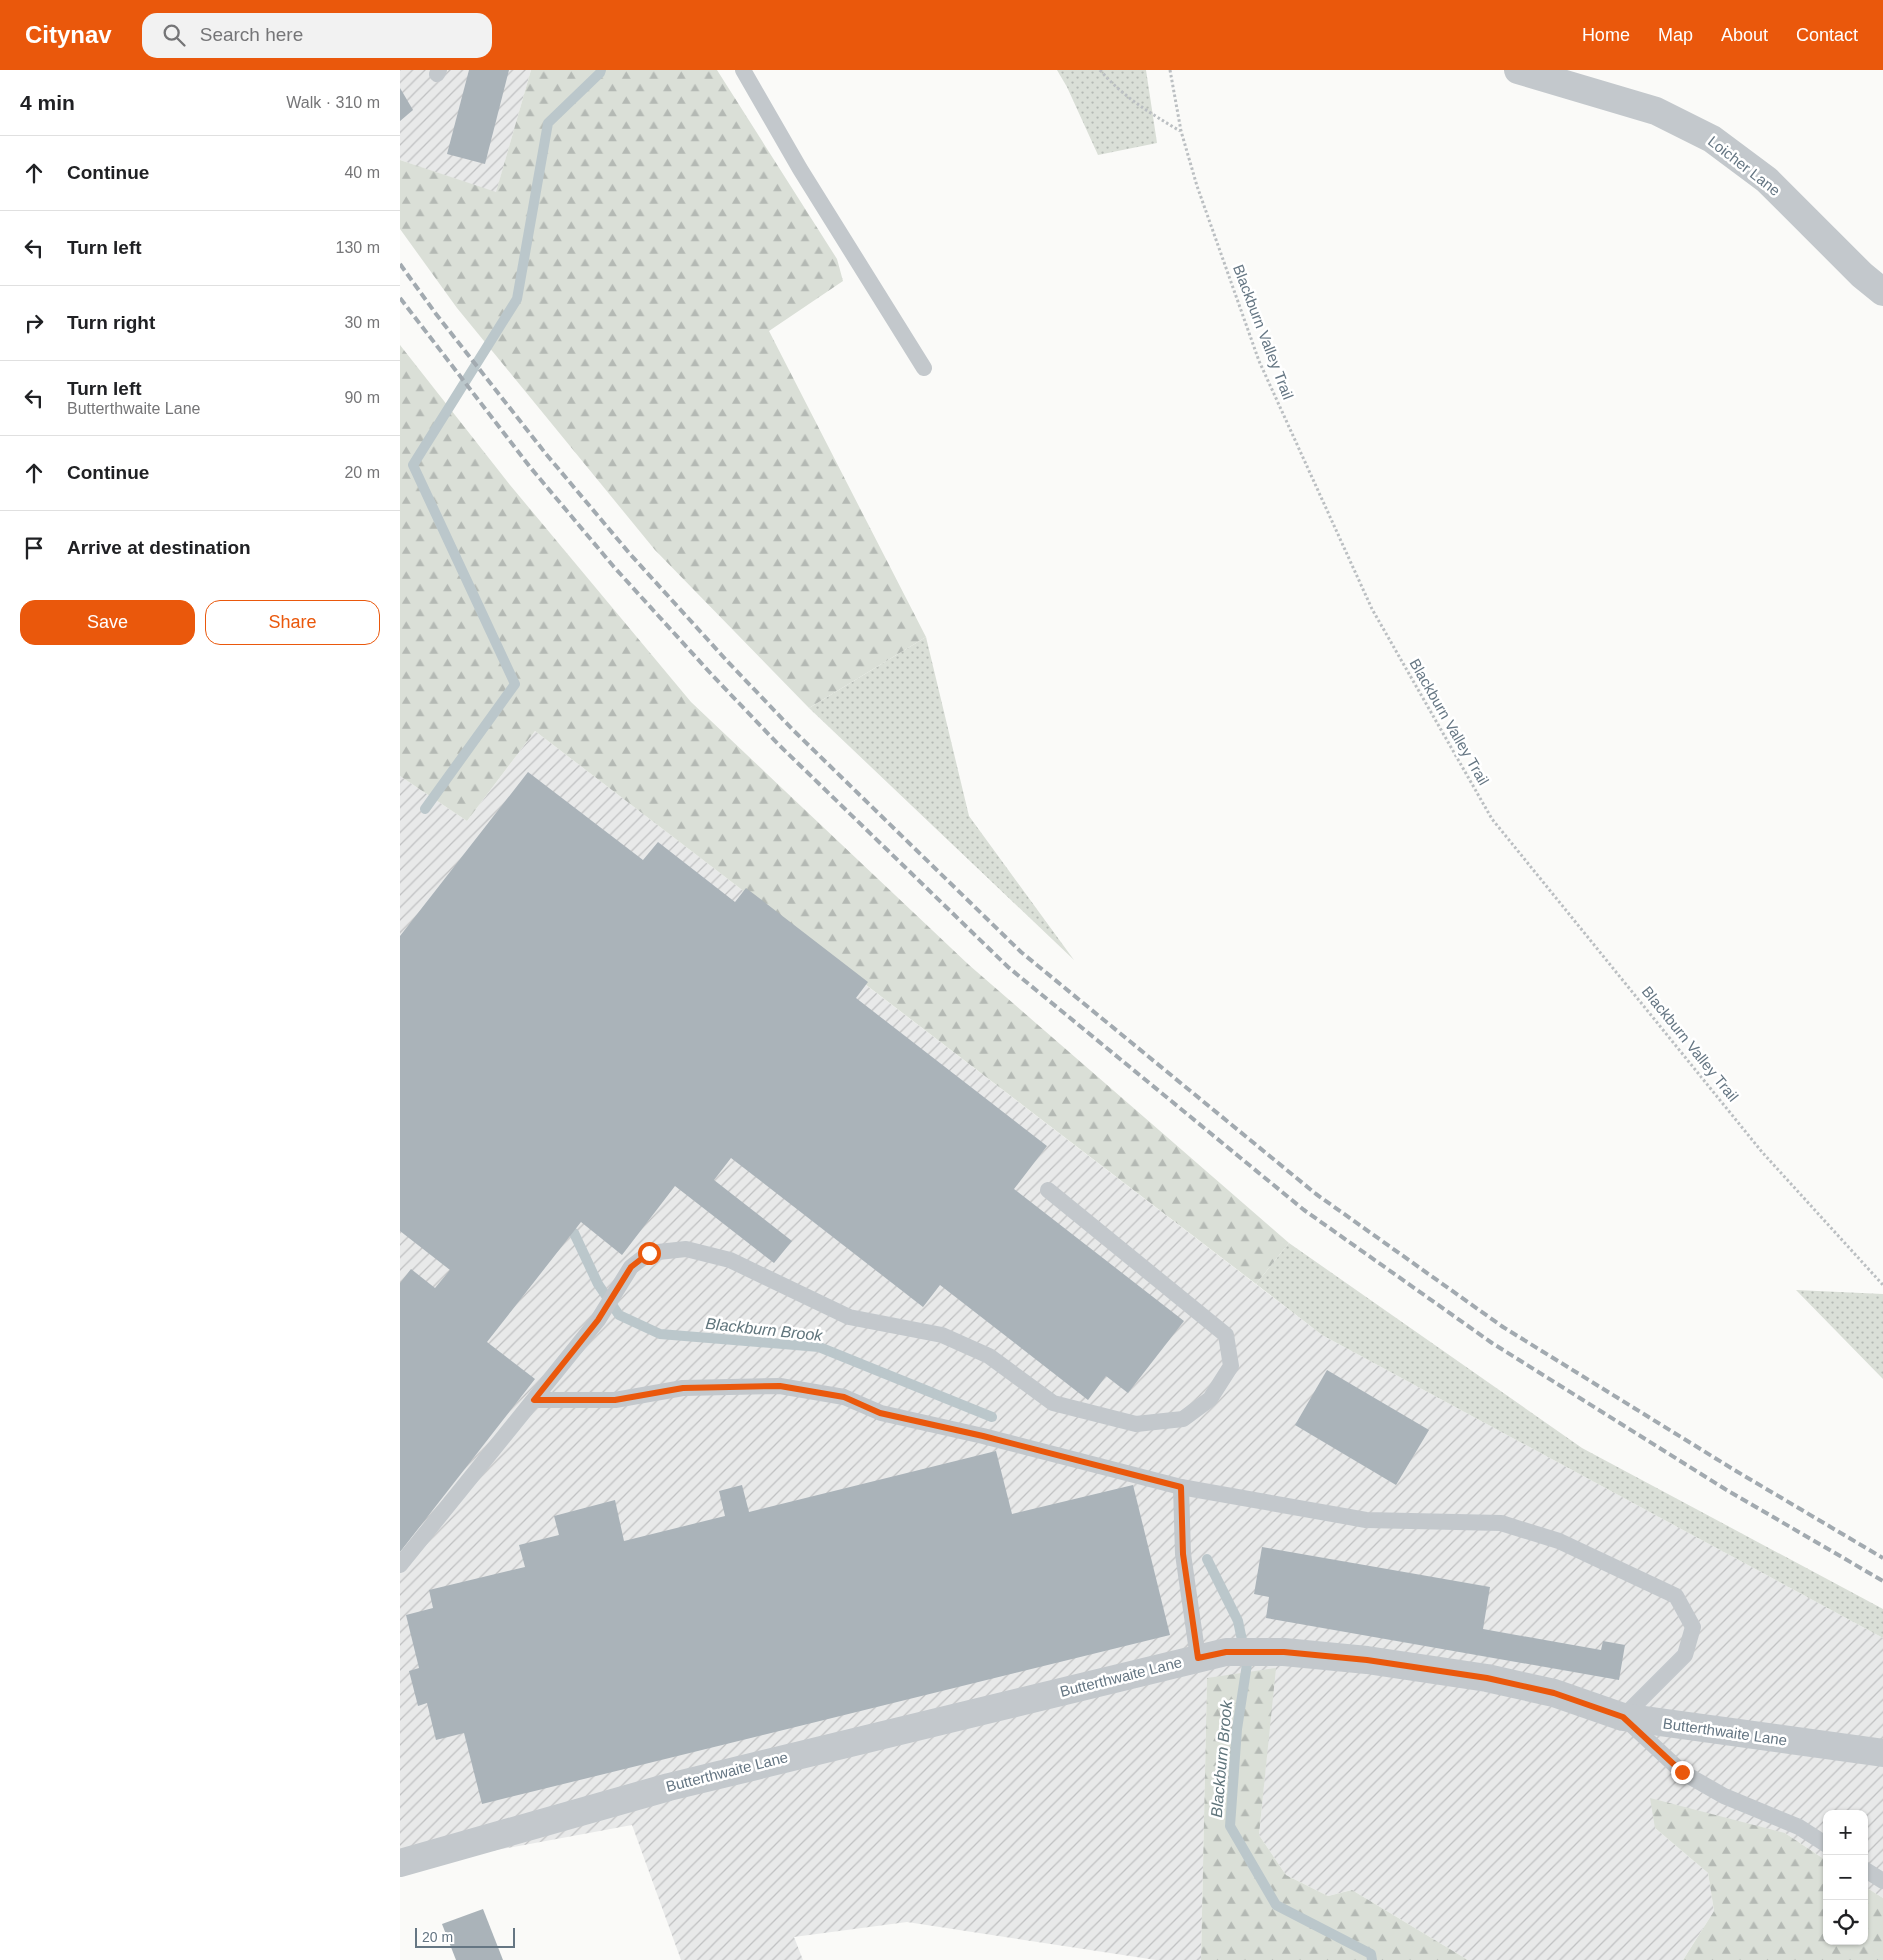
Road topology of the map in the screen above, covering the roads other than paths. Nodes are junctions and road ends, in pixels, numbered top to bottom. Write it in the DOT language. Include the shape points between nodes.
graph roads {
  1 [pos="743,70"];
  2 [pos="1518,70"];
  3 [pos="1548,75"];
  4 [pos="1883,292"];
  5 [pos="924,368"];
  6 [pos="1048,1190"];
  7 [pos="534,1400"];
  8 [pos="1181,1487"];
  9 [pos="400,1565"];
  10 [pos="1198,1658"];
  11 [pos="1623,1717"];
  12 [pos="1883,1753"];
  13 [pos="1823,1842"];
  14 [pos="400,1863"];
  15 [pos="1868,1871"];
  16 [pos="1883,1880"];
  1 -- 5 [label="lane" via="800,169"];
  2 -- 3 [label="street, Loicher Lane"];
  3 -- 4 [label="street, Loicher Lane" via="1656,111 1712,139 1767,180"];
  6 -- 7 [label="lane" via="1226,1334 1231,1366 1210,1399 1183,1420 1136,1424 1053,1403 989,1356 942,1335 849,1317 730,1260 686,1249 649,1253 631,1267 598,1320"];
  7 -- 8 [label="lane" via="615,1400 683,1388 780,1386 844,1397 880,1413"];
  7 -- 9 [label="lane"];
  8 -- 10 [label="lane" via="1183,1554"];
  8 -- 11 [label="lane" via="1366,1520 1501,1522 1559,1541 1676,1596 1693,1627 1685,1655"];
  10 -- 11 [label="street, Butterthwaite Lane" via="1226,1652 1284,1652 1367,1660 1487,1678 1554,1693"];
  10 -- 14 [label="street, Butterthwaite Lane" via="669,1787"];
  11 -- 12 [label="street, Butterthwaite Lane"];
  11 -- 13 [label="lane" via="1682,1772 1724,1796 1799,1827"];
  15 -- 16 [label="lane"];
}
